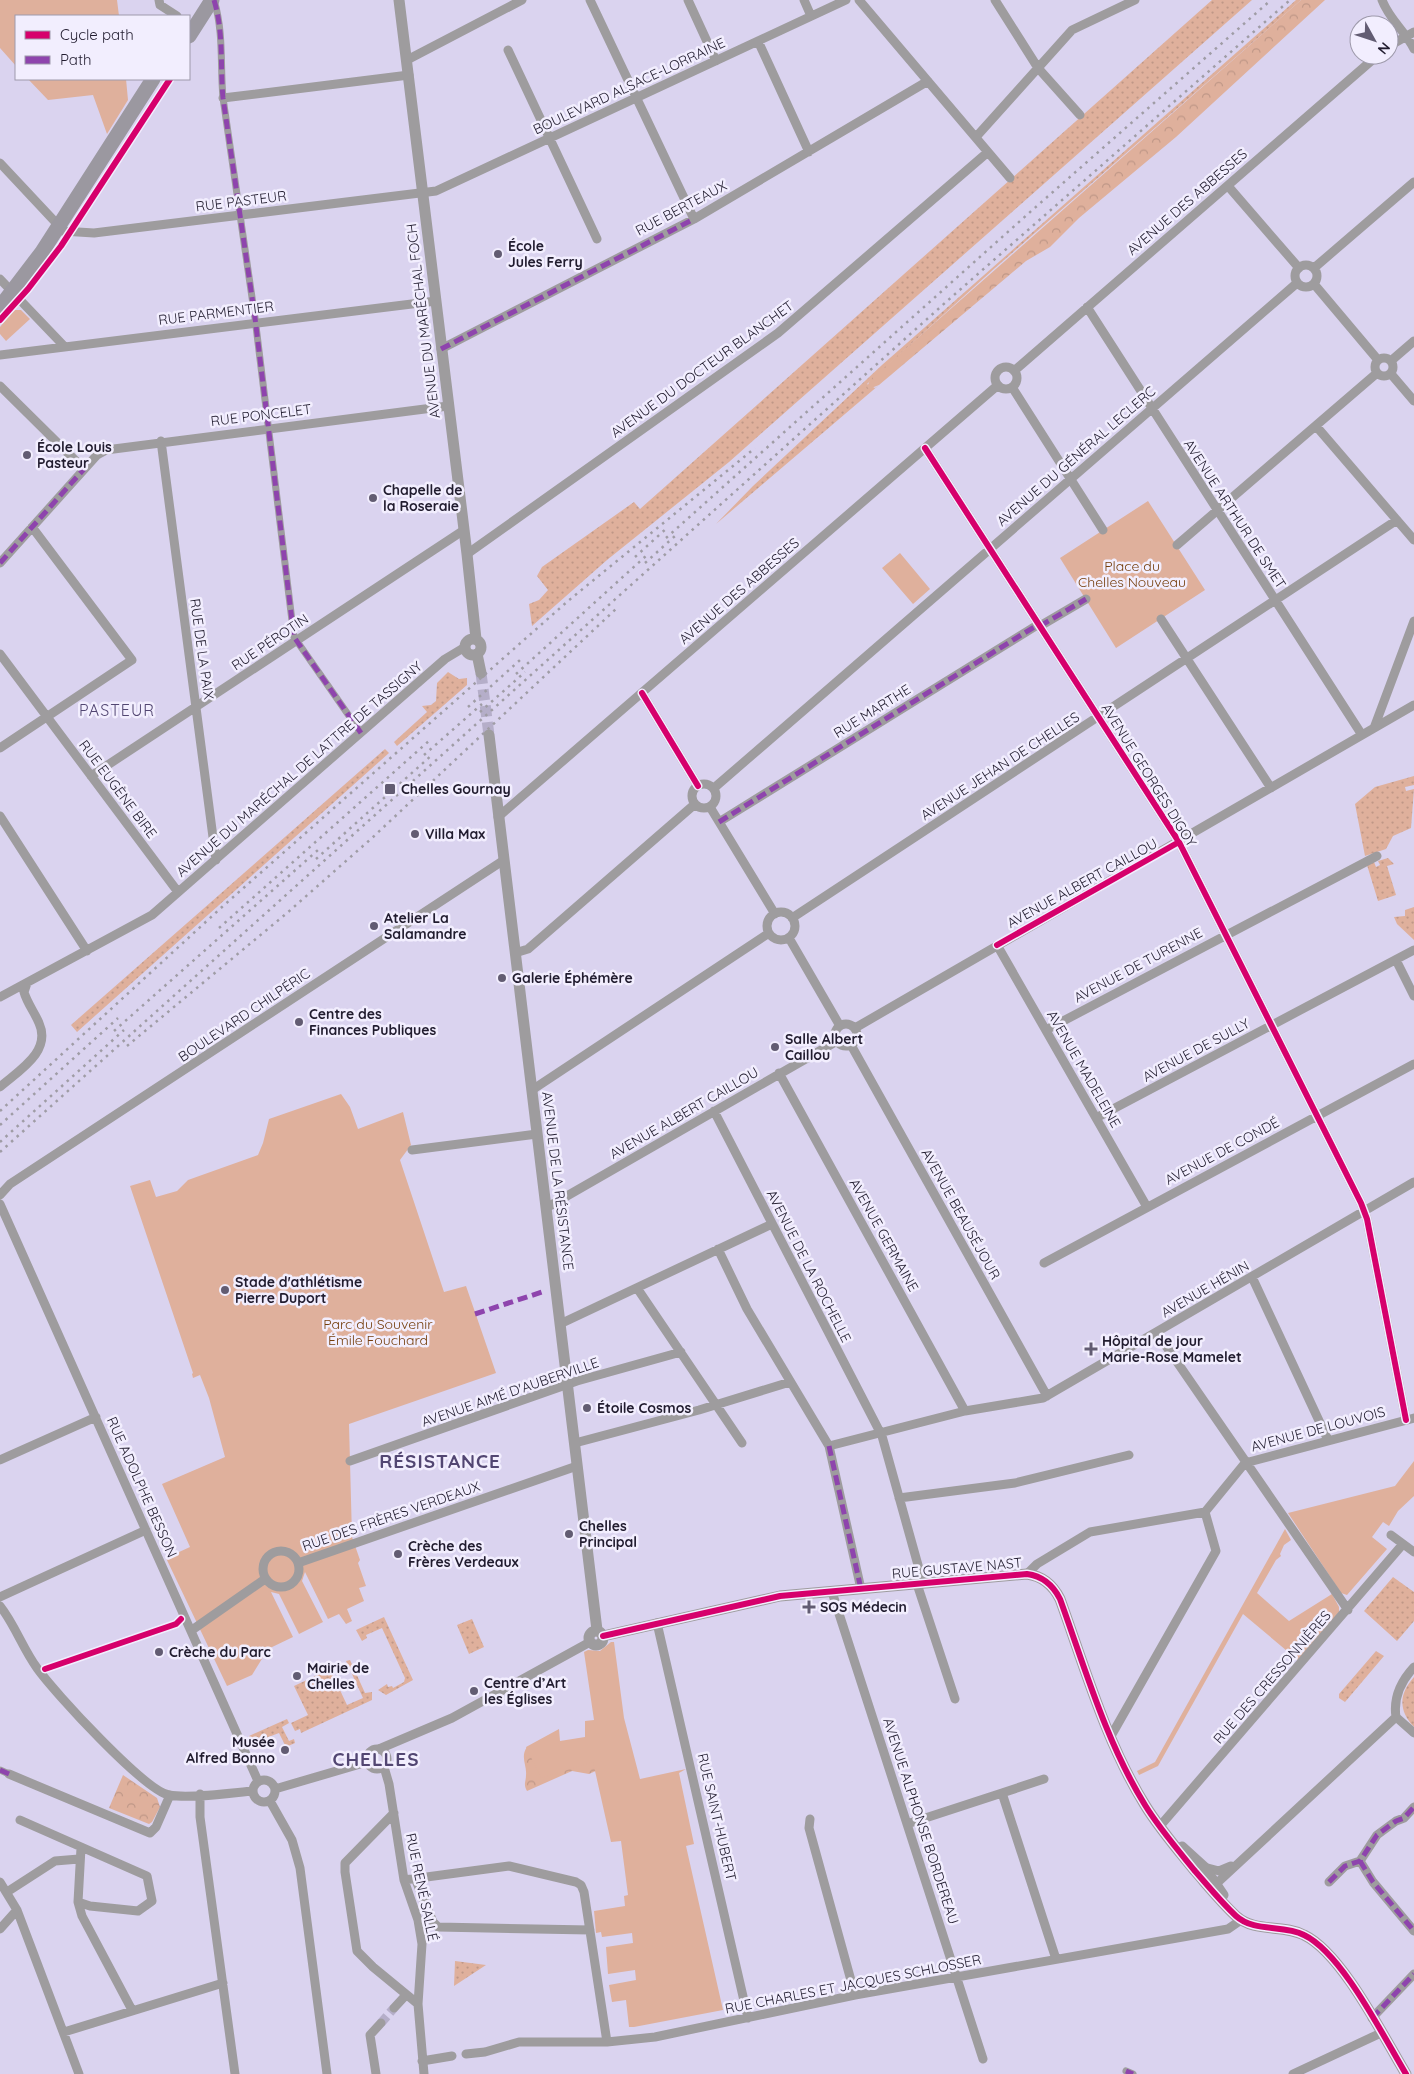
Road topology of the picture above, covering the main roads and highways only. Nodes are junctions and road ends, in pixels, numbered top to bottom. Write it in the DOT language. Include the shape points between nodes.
graph roads {
  1 [pos="202,0"];
  2 [pos="213,0"];
  3 [pos="190,27"];
  4 [pos="152,80"];
  5 [pos="161,80"];
  6 [pos="60,228"];
  7 [pos="0,307"];
  1 -- 3 [label="main road"];
  2 -- 3 [label="main road"];
  4 -- 6 [label="main road"];
  5 -- 6 [label="main road" via="83,203"];
  6 -- 7 [label="main road"];
}
